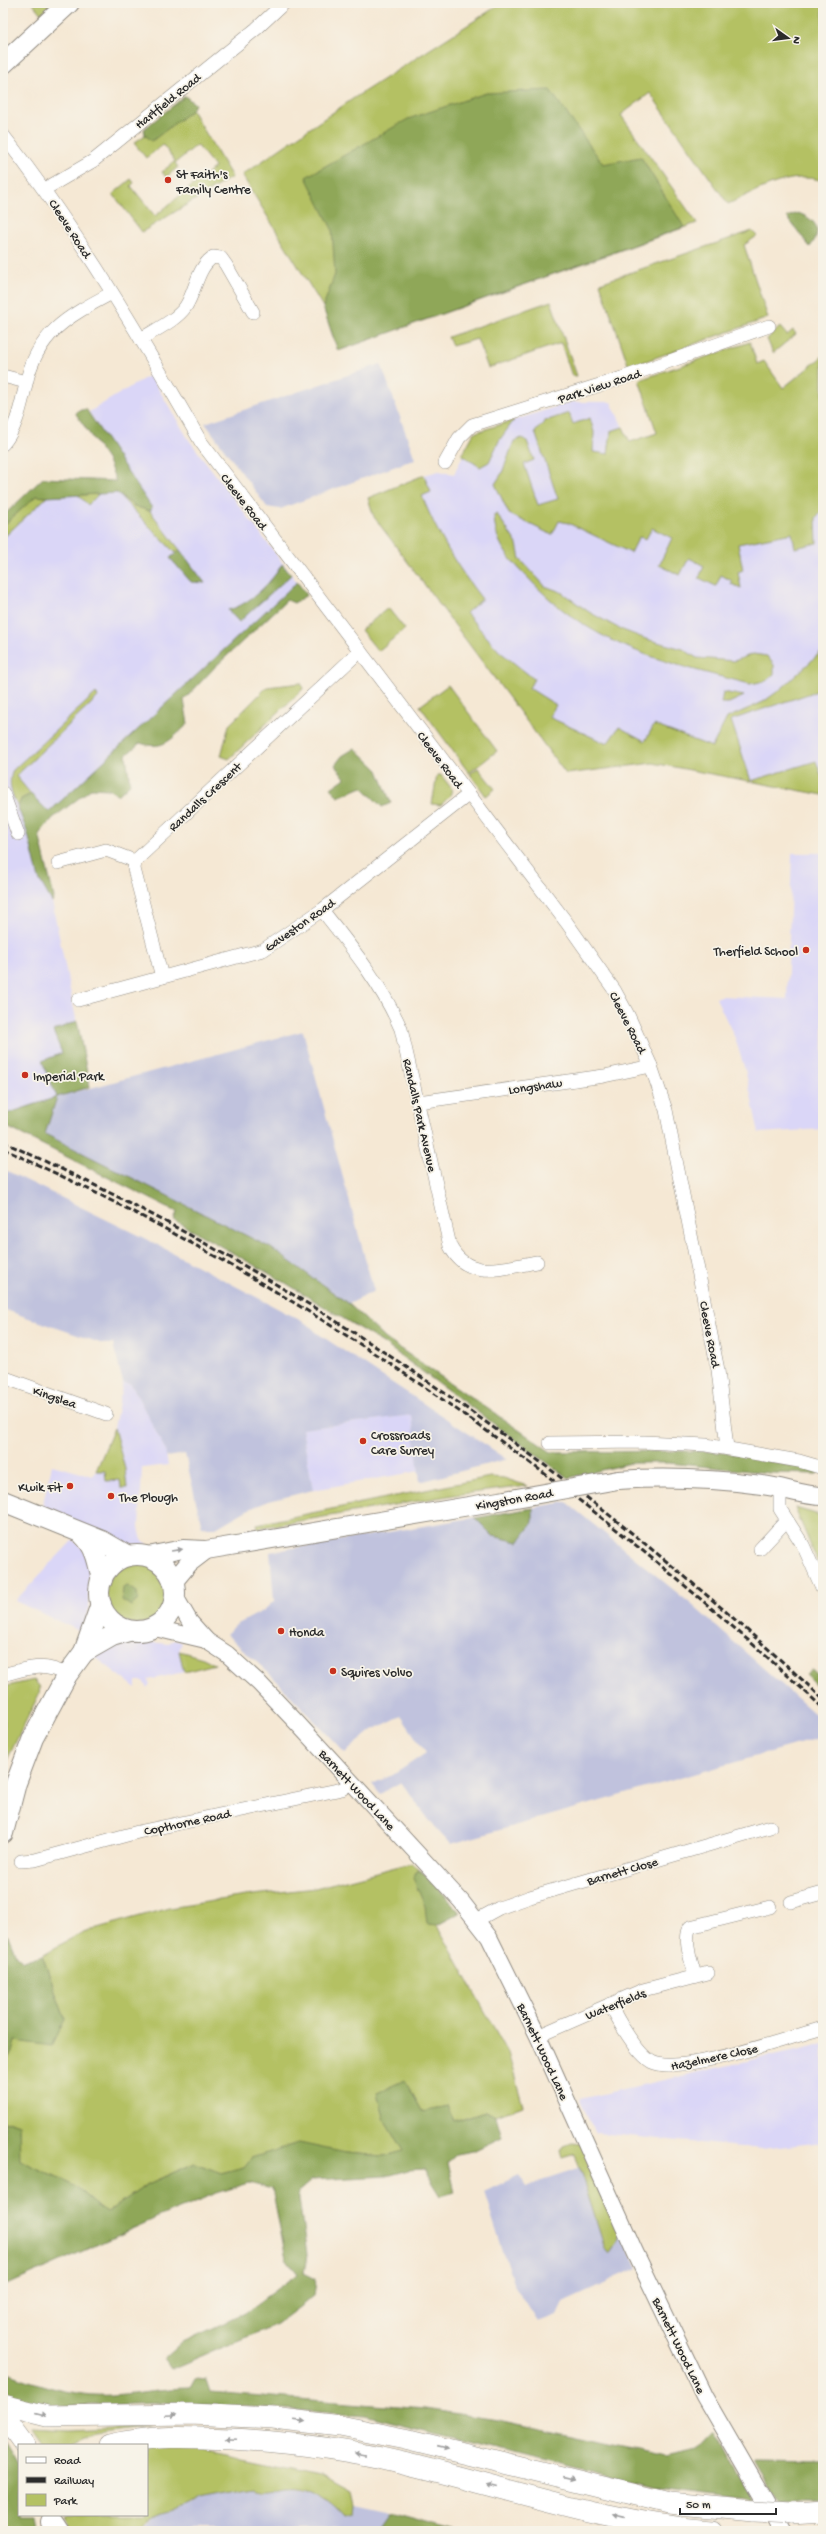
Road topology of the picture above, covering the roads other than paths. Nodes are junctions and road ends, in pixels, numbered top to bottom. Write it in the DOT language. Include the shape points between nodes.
graph roads {
  1 [pos="69,3"];
  2 [pos="284,3"];
  3 [pos="3,64"];
  4 [pos="3,135"];
  5 [pos="45,189"];
  6 [pos="112,293"];
  7 [pos="253,312"];
  8 [pos="769,326"];
  9 [pos="141,339"];
  10 [pos="3,376"];
  11 [pos="26,382"];
  12 [pos="3,444"];
  13 [pos="445,463"];
  14 [pos="360,651"];
  15 [pos="3,793"];
  16 [pos="468,795"];
  17 [pos="18,834"];
  18 [pos="135,861"];
  19 [pos="58,863"];
  20 [pos="322,910"];
  21 [pos="162,977"];
  22 [pos="78,1000"];
  23 [pos="651,1066"];
  24 [pos="418,1102"];
  25 [pos="537,1262"];
  26 [pos="3,1377"];
  27 [pos="106,1414"];
  28 [pos="550,1442"];
  29 [pos="727,1448"];
  30 [pos="823,1468"];
  31 [pos="780,1488"];
  32 [pos="823,1496"];
  33 [pos="3,1501"];
  34 [pos="786,1520"];
  35 [pos="83,1535"];
  36 [pos="760,1549"];
  37 [pos="206,1550"];
  38 [pos="128,1556"];
  39 [pos="148,1556"];
  40 [pos="102,1580"];
  41 [pos="175,1590"];
  42 [pos="823,1590"];
  43 [pos="101,1604"];
  44 [pos="155,1628"];
  45 [pos="129,1631"];
  46 [pos="207,1641"];
  47 [pos="84,1652"];
  48 [pos="3,1675"];
  49 [pos="67,1675"];
  50 [pos="352,1782"];
  51 [pos="770,1827"];
  52 [pos="3,1833"];
  53 [pos="21,1861"];
  54 [pos="823,1893"];
  55 [pos="791,1902"];
  56 [pos="770,1907"];
  57 [pos="477,1920"];
  58 [pos="610,2004"];
  59 [pos="823,2028"];
  60 [pos="538,2036"];
  61 [pos="3,2405"];
  62 [pos="3,2415"];
  63 [pos="24,2444"];
  64 [pos="114,2444"];
  65 [pos="823,2511"];
  66 [pos="786,2522"];
  67 [pos="712,2531"];
  1 -- 3 [label="main road"];
  2 -- 5 [label="street, Hartfield Road" via="256,29 93,161"];
  4 -- 5 [label="street, Cleeve Road"];
  5 -- 6 [label="street, Cleeve Road"];
  6 -- 9 [label="street, Cleeve Road"];
  6 -- 11 [label="street" via="70,316 52,331 35,356"];
  7 -- 9 [label="street" via="221,258 213,257 203,267 186,307"];
  8 -- 13 [label="street, Park View Road" via="622,378 472,425 459,438"];
  9 -- 14 [label="street, Cleeve Road" via="201,442"];
  10 -- 11 [label="street"];
  11 -- 12 [label="street" via="16,420"];
  14 -- 16 [label="street, Cleeve Road"];
  14 -- 18 [label="street, Randalls Crescent"];
  15 -- 17 [label="street"];
  16 -- 20 [label="street, Gaveston Road"];
  16 -- 23 [label="street, Cleeve Road" via="567,923 615,991 640,1038"];
  18 -- 19 [label="street" via="106,850"];
  18 -- 21 [label="street" via="134,869"];
  20 -- 21 [label="street, Gaveston Road" via="263,950"];
  20 -- 24 [label="street, Randalls Park Avenue" via="389,1001 401,1029"];
  21 -- 22 [label="street, Gaveston Road"];
  23 -- 24 [label="street, Longshaw" via="604,1076"];
  23 -- 29 [label="street, Cleeve Road" via="672,1136 718,1370"];
  24 -- 25 [label="street, Randalls Park Avenue" via="450,1246 455,1255 461,1262 485,1270"];
  26 -- 27 [label="street, Kingslea"];
  28 -- 29 [label="street" via="644,1442"];
  29 -- 30 [label="street"];
  31 -- 32 [label="main road, Kingston Road"];
  31 -- 34 [label="street" via="780,1509"];
  31 -- 37 [label="main road, Kingston Road, bridge" via="697,1480 618,1480"];
  33 -- 35 [label="main road"];
  34 -- 36 [label="street"];
  34 -- 42 [label="street" via="803,1545"];
  35 -- 38 [label="main road" via="102,1541"];
  35 -- 40 [label="main road" via="95,1552"];
  39 -- 37 [label="main road, Kingston Road, one-way" via="183,1549"];
  37 -- 41 [label="main road, Kingston Road" via="189,1563"];
  38 -- 39 [label="main road"];
  38 -- 40 [label="main road" via="108,1569"];
  39 -- 41 [label="main road" via="164,1565"];
  40 -- 43 [label="main road"];
  41 -- 44 [label="main road" via="169,1616"];
  41 -- 46 [label="street, Barnett Wood Lane" via="190,1622"];
  43 -- 45 [label="main road" via="111,1621"];
  43 -- 47 [label="main road"];
  44 -- 45 [label="main road" via="138,1632"];
  44 -- 46 [label="street, Barnett Wood Lane"];
  45 -- 47 [label="main road" via="112,1636"];
  46 -- 50 [label="street, Barnett Wood Lane" via="227,1654 259,1683"];
  47 -- 49 [label="main road"];
  48 -- 49 [label="street" via="40,1666"];
  49 -- 52 [label="main road" via="33,1738 16,1783"];
  50 -- 53 [label="street, Copthorne Road" via="342,1789 138,1832 35,1860"];
  50 -- 57 [label="street, Barnett Wood Lane"];
  51 -- 57 [label="street, Barnett Close" via="530,1897 499,1908"];
  54 -- 55 [label="street"];
  56 -- 58 [label="street, Waterfields" via="690,1927 687,1942 701,1975 643,1990"];
  57 -- 60 [label="street, Barnett Wood Lane" via="500,1956"];
  58 -- 59 [label="street, Hazelmere Close" via="618,2021 643,2054 651,2062 660,2065 686,2064 784,2041"];
  58 -- 60 [label="street, Waterfields"];
  60 -- 66 [label="street, Barnett Wood Lane" via="635,2252 704,2396 749,2477"];
  61 -- 66 [label="highway, one-way, bridge" via="47,2416 191,2414 273,2418 340,2426 405,2439 670,2503 754,2511"];
  62 -- 63 [label="highway"];
  67 -- 64 [label="highway, one-way" via="653,2524 547,2501 398,2461 336,2450 270,2441 190,2437"];
  65 -- 66 [label="highway"];
}
